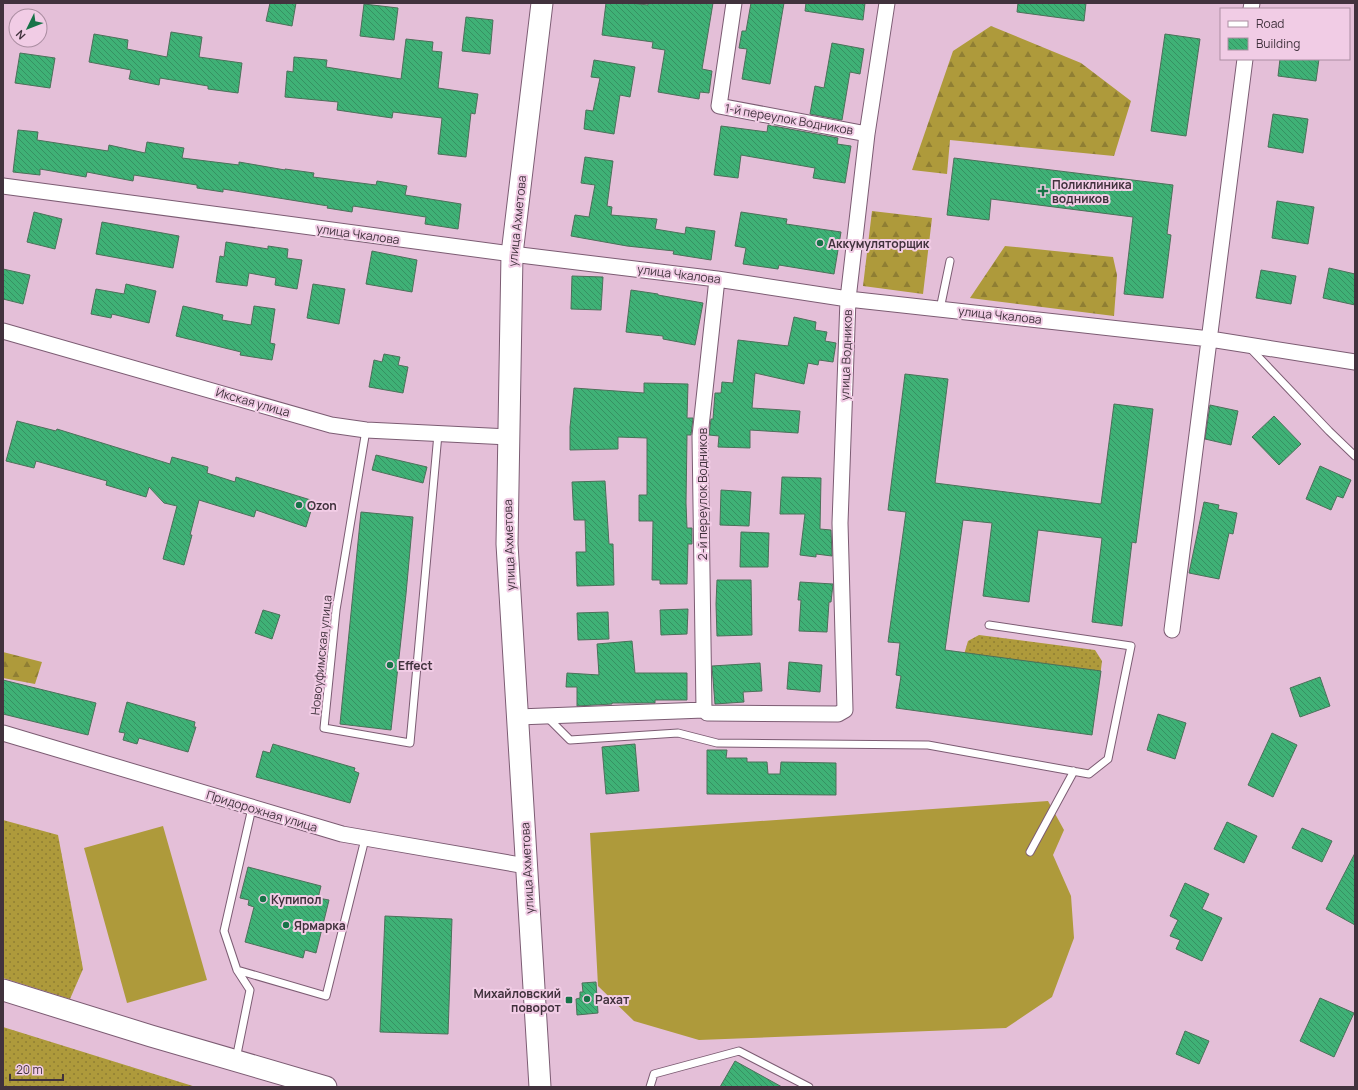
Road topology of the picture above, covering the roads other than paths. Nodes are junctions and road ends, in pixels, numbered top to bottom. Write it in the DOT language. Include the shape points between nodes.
graph roads {
  1 [pos="542,3"];
  2 [pos="734,3"];
  3 [pos="887,3"];
  4 [pos="1245,60"];
  5 [pos="867,134"];
  6 [pos="3,186"];
  7 [pos="512,254"];
  8 [pos="950,261"];
  9 [pos="717,279"];
  10 [pos="848,299"];
  11 [pos="940,309"];
  12 [pos="3,331"];
  13 [pos="1210,339"];
  14 [pos="1247,345"];
  15 [pos="1355,362"];
  16 [pos="366,430"];
  17 [pos="438,434"];
  18 [pos="509,438"];
  19 [pos="1355,456"];
  20 [pos="989,625"];
  21 [pos="1172,630"];
  22 [pos="704,710"];
  23 [pos="545,716"];
  24 [pos="518,717"];
  25 [pos="3,733"];
  26 [pos="1074,771"];
  27 [pos="252,808"];
  28 [pos="365,838"];
  29 [pos="1030,852"];
  30 [pos="526,866"];
  31 [pos="236,970"];
  32 [pos="3,990"];
  33 [pos="235,1060"];
  34 [pos="326,1087"];
  35 [pos="540,1087"];
  36 [pos="650,1087"];
  37 [pos="809,1087"];
  1 -- 7 [label="main road, улица Ахметова"];
  2 -- 5 [label="street, 1-й переулок Водников" via="719,106"];
  3 -- 5 [label="street, улица Водников"];
  4 -- 13 [label="street"];
  5 -- 10 [label="street, улица Водников"];
  6 -- 7 [label="street, улица Чкалова"];
  7 -- 9 [label="street, улица Чкалова"];
  7 -- 18 [label="main road, улица Ахметова"];
  8 -- 11 [label="lane"];
  9 -- 10 [label="street, улица Чкалова"];
  9 -- 22 [label="street, 2-й переулок Водников" via="700,436"];
  10 -- 11 [label="street, улица Чкалова"];
  10 -- 22 [label="street, улица Водников" via="840,523 845,710 838,714 707,713"];
  11 -- 13 [label="street, улица Чкалова"];
  12 -- 16 [label="street, Икская улица" via="330,425"];
  13 -- 14 [label="street, улица Чкалова"];
  13 -- 21 [label="street"];
  14 -- 15 [label="street, улица Чкалова"];
  14 -- 19 [label="lane"];
  16 -- 17 [label="street, Икская улица"];
  16 -- 17 [label="lane, Новоуфимская улица" via="336,610 324,728 410,742"];
  17 -- 18 [label="street, Икская улица"];
  18 -- 24 [label="main road, улица Ахметова" via="507,544"];
  20 -- 26 [label="lane" via="1131,646 1108,759 1089,774"];
  22 -- 23 [label="street"];
  23 -- 24 [label="street"];
  23 -- 26 [label="lane" via="570,740 678,733 717,743 928,745"];
  24 -- 30 [label="main road, улица Ахметова"];
  25 -- 27 [label="street, Придорожная улица"];
  26 -- 29 [label="lane"];
  27 -- 28 [label="street, Придорожная улица" via="342,834"];
  27 -- 31 [label="lane" via="224,932"];
  28 -- 30 [label="street, Придорожная улица"];
  28 -- 31 [label="lane" via="326,996"];
  30 -- 35 [label="main road, улица Ахметова"];
  31 -- 33 [label="lane" via="250,990"];
  32 -- 33 [label="main road"];
  33 -- 34 [label="main road"];
  36 -- 37 [label="lane" via="654,1074 739,1051"];
}
